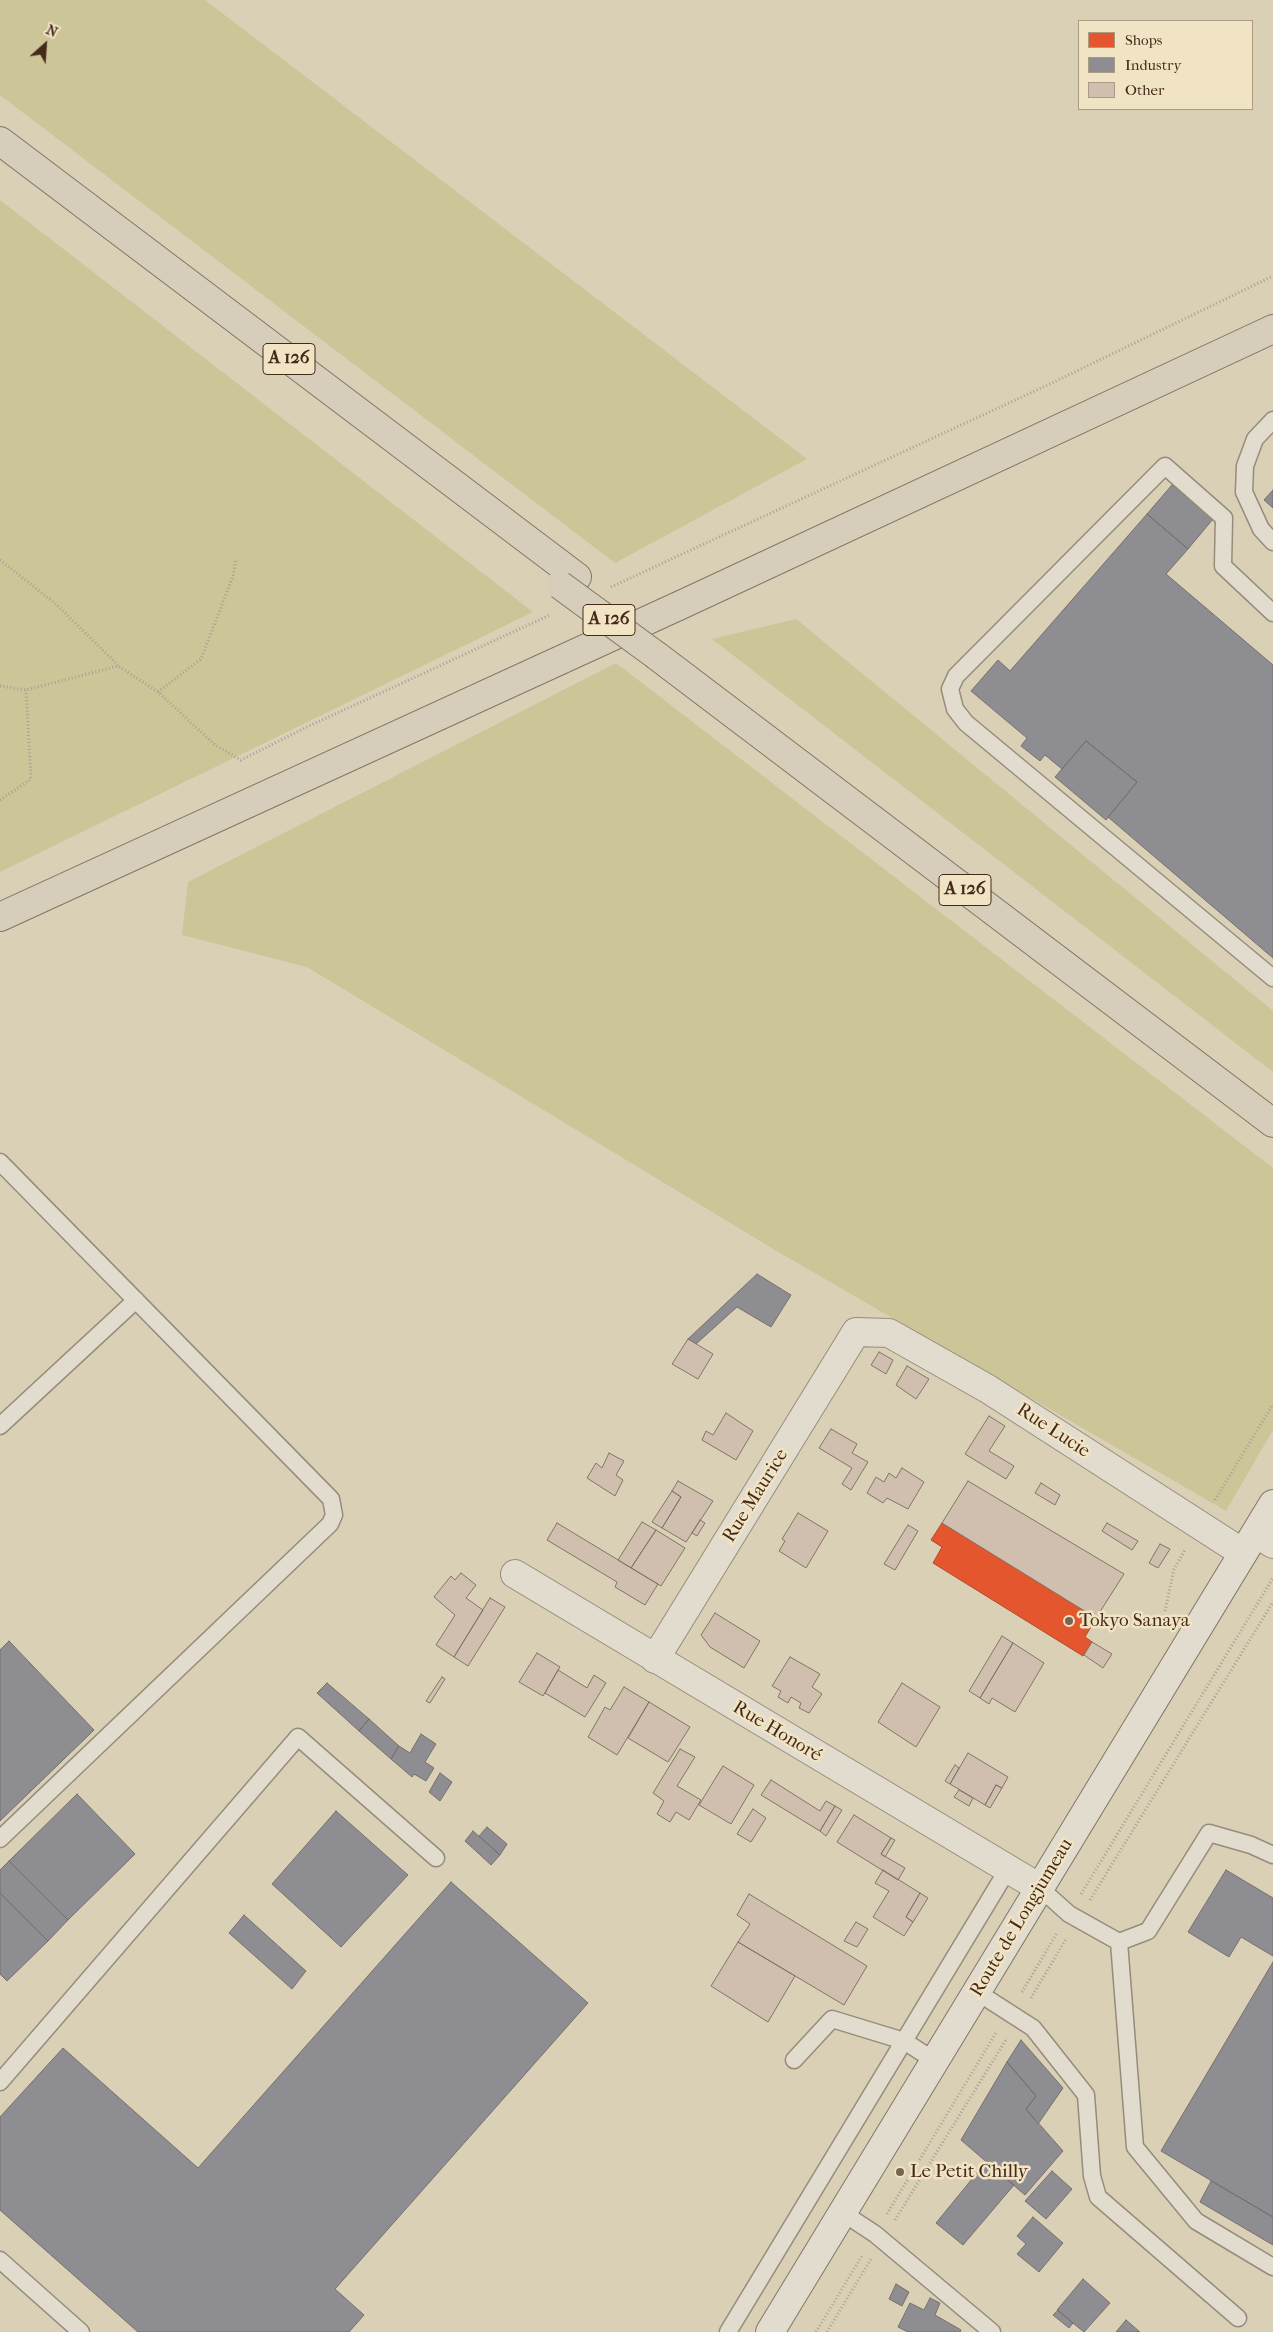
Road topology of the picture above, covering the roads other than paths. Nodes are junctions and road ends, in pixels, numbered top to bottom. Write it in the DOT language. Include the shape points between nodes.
graph roads {
  1 [pos="0,141"];
  2 [pos="0,158"];
  3 [pos="1273,329"];
  4 [pos="1273,420"];
  5 [pos="1273,542"];
  6 [pos="569,581"];
  7 [pos="1273,613"];
  8 [pos="664,652"];
  9 [pos="0,917"];
  10 [pos="1273,978"];
  11 [pos="1273,1104"];
  12 [pos="1273,1123"];
  13 [pos="0,1162"];
  14 [pos="136,1300"];
  15 [pos="856,1332"];
  16 [pos="0,1426"];
  17 [pos="1273,1504"];
  18 [pos="1257,1543"];
  19 [pos="516,1574"];
  20 [pos="655,1659"];
  21 [pos="0,1839"];
  22 [pos="1273,1855"];
  23 [pos="436,1858"];
  24 [pos="1008,1869"];
  25 [pos="1040,1888"];
  26 [pos="1119,1942"];
  27 [pos="977,1992"];
  28 [pos="904,2041"];
  29 [pos="794,2060"];
  30 [pos="935,2061"];
  31 [pos="0,2082"];
  32 [pos="843,2213"];
  33 [pos="0,2260"];
  34 [pos="1273,2267"];
  35 [pos="1238,2318"];
  36 [pos="81,2332"];
  37 [pos="728,2332"];
  38 [pos="770,2332"];
  39 [pos="992,2332"];
  1 -- 6 [label="highway, A 126"];
  2 -- 6 [label="highway, A 126"];
  3 -- 9 [label="highway"];
  4 -- 5 [label="lane" via="1255,439 1245,466 1244,492 1261,529"];
  6 -- 8 [label="highway, A 126, bridge"];
  7 -- 10 [label="lane" via="1223,566 1224,518 1165,466 956,676 950,689 955,709 966,723"];
  8 -- 11 [label="highway, A 126"];
  8 -- 12 [label="highway, A 126"];
  13 -- 14 [label="lane"];
  14 -- 16 [label="lane"];
  14 -- 21 [label="lane" via="331,1499 334,1515 330,1524"];
  15 -- 18 [label="street, Rue Lucie" via="889,1333"];
  15 -- 20 [label="street, Rue Maurice"];
  17 -- 18 [label="street, Route de Longjumeau"];
  18 -- 25 [label="street, Route de Longjumeau"];
  19 -- 20 [label="street, Rue Honoré"];
  20 -- 24 [label="street, Rue Honoré"];
  22 -- 26 [label="lane" via="1252,1845 1209,1833 1148,1931"];
  23 -- 31 [label="lane" via="298,1737"];
  24 -- 25 [label="street, Rue Honoré"];
  24 -- 28 [label="lane"];
  25 -- 26 [label="lane" via="1074,1916"];
  25 -- 27 [label="street, Route de Longjumeau"];
  26 -- 34 [label="lane" via="1135,2147 1196,2221"];
  27 -- 30 [label="street, Route de Longjumeau"];
  27 -- 35 [label="lane" via="1033,2028 1086,2095 1092,2176 1098,2197"];
  28 -- 29 [label="lane" via="832,2019"];
  28 -- 30 [label="lane"];
  28 -- 37 [label="lane"];
  30 -- 32 [label="street, Route de Longjumeau"];
  32 -- 38 [label="street, Route de Longjumeau"];
  32 -- 39 [label="lane" via="879,2237"];
  33 -- 36 [label="lane"];
}
